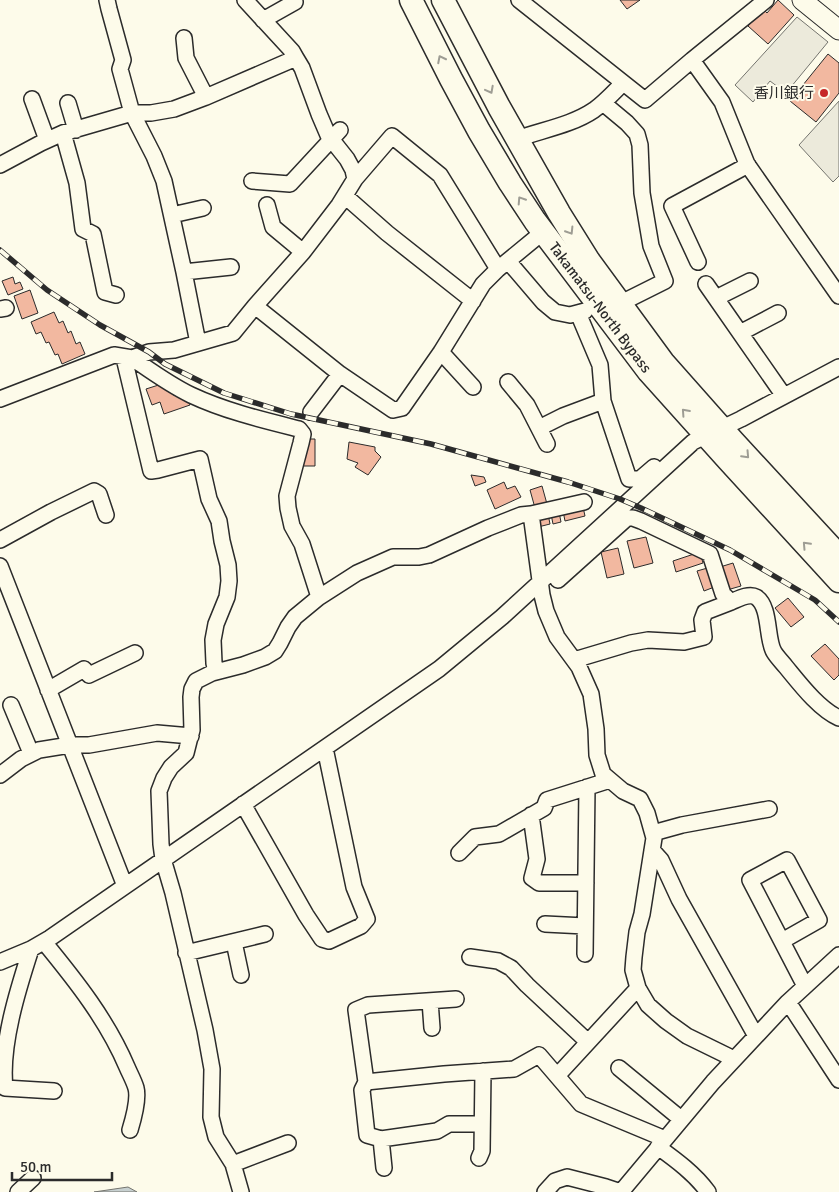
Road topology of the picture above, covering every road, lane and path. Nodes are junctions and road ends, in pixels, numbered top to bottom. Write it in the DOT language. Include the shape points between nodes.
graph roads {
  1 [pos="107,0"];
  2 [pos="245,0"];
  3 [pos="294,0"];
  4 [pos="411,0"];
  5 [pos="443,0"];
  6 [pos="519,0"];
  7 [pos="766,0"];
  8 [pos="802,0"];
  9 [pos="263,20"];
  10 [pos="839,30"];
  11 [pos="184,38"];
  12 [pos="296,58"];
  13 [pos="692,60"];
  14 [pos="623,83"];
  15 [pos="206,97"];
  16 [pos="32,99"];
  17 [pos="68,103"];
  18 [pos="603,103"];
  19 [pos="132,113"];
  20 [pos="70,131"];
  21 [pos="336,135"];
  22 [pos="517,139"];
  23 [pos="47,140"];
  24 [pos="0,165"];
  25 [pos="748,166"];
  26 [pos="354,179"];
  27 [pos="252,181"];
  28 [pos="345,196"];
  29 [pos="267,205"];
  30 [pos="203,208"];
  31 [pos="172,214"];
  32 [pos="543,232"];
  33 [pos="302,252"];
  34 [pos="698,262"];
  35 [pos="503,265"];
  36 [pos="231,267"];
  37 [pos="184,272"];
  38 [pos="750,281"];
  39 [pos="706,284"];
  40 [pos="105,295"];
  41 [pos="839,296"];
  42 [pos="716,298"];
  43 [pos="473,301"];
  44 [pos="622,305"];
  45 [pos="255,306"];
  46 [pos="588,309"];
  47 [pos="778,313"];
  48 [pos="740,333"];
  49 [pos="198,343"];
  50 [pos="441,352"];
  51 [pos="128,358"];
  52 [pos="839,367"];
  53 [pos="340,374"];
  54 [pos="508,382"];
  55 [pos="473,387"];
  56 [pos="784,396"];
  57 [pos="0,399"];
  58 [pos="603,401"];
  59 [pos="311,412"];
  60 [pos="539,428"];
  61 [pos="707,435"];
  62 [pos="547,444"];
  63 [pos="584,502"];
  64 [pos="531,514"];
  65 [pos="106,515"];
  66 [pos="0,540"];
  67 [pos="839,556"];
  68 [pos="0,566"];
  69 [pos="839,581"];
  70 [pos="541,588"];
  71 [pos="319,597"];
  72 [pos="730,602"];
  73 [pos="135,654"];
  74 [pos="574,660"];
  75 [pos="216,672"];
  76 [pos="48,690"];
  77 [pos="11,705"];
  78 [pos="839,718"];
  79 [pos="191,736"];
  80 [pos="70,745"];
  81 [pos="325,748"];
  82 [pos="31,754"];
  83 [pos="0,775"];
  84 [pos="610,780"];
  85 [pos="587,787"];
  86 [pos="242,804"];
  87 [pos="769,809"];
  88 [pos="531,815"];
  89 [pos="653,834"];
  90 [pos="652,850"];
  91 [pos="459,853"];
  92 [pos="163,859"];
  93 [pos="586,883"];
  94 [pos="125,886"];
  95 [pos="545,924"];
  96 [pos="585,926"];
  97 [pos="264,934"];
  98 [pos="782,941"];
  99 [pos="234,942"];
  100 [pos="38,945"];
  101 [pos="186,953"];
  102 [pos="584,954"];
  103 [pos="839,955"];
  104 [pos="470,957"];
  105 [pos="0,962"];
  106 [pos="241,974"];
  107 [pos="805,986"];
  108 [pos="638,988"];
  109 [pos="456,998"];
  110 [pos="430,1000"];
  111 [pos="788,1002"];
  112 [pos="432,1028"];
  113 [pos="756,1036"];
  114 [pos="588,1042"];
  115 [pos="2,1052"];
  116 [pos="734,1059"];
  117 [pos="619,1068"];
  118 [pos="483,1071"];
  119 [pos="557,1076"];
  120 [pos="839,1080"];
  121 [pos="366,1082"];
  122 [pos="54,1091"];
  123 [pos="681,1119"];
  124 [pos="482,1124"];
  125 [pos="130,1130"];
  126 [pos="381,1138"];
  127 [pos="288,1143"];
  128 [pos="661,1143"];
  129 [pos="479,1158"];
  130 [pos="233,1164"];
  131 [pos="384,1168"];
  132 [pos="33,1178"];
  133 [pos="18,1192"];
  134 [pos="241,1192"];
  135 [pos="545,1192"];
  136 [pos="621,1192"];
  137 [pos="708,1192"];
  1 -- 19 [label="street" via="123,60 120,69"];
  2 -- 9 [label="street"];
  3 -- 9 [label="street"];
  32 -- 4 [label="highway, Takamatsu-North Bypass, one-way" via="479,131"];
  5 -- 22 [label="highway, Takamatsu-North Bypass, one-way"];
  6 -- 14 [label="street"];
  7 -- 13 [label="street"];
  8 -- 10 [label="main road"];
  9 -- 12 [label="street"];
  11 -- 15 [label="street" via="186,58"];
  12 -- 15 [label="street"];
  12 -- 21 [label="street" via="328,135"];
  13 -- 14 [label="street" via="645,100"];
  13 -- 25 [label="street" via="722,102"];
  14 -- 18 [label="street"];
  15 -- 19 [label="street" via="174,109"];
  16 -- 23 [label="street"];
  17 -- 20 [label="street"];
  18 -- 22 [label="street" via="570,122"];
  18 -- 44 [label="street" via="637,134 651,246 665,281"];
  19 -- 20 [label="street"];
  19 -- 31 [label="street" via="164,181"];
  20 -- 23 [label="street"];
  20 -- 40 [label="street" via="83,229 93,234"];
  21 -- 26 [label="street"];
  21 -- 27 [label="street" via="290,184"];
  22 -- 44 [label="highway, Takamatsu-North Bypass, one-way" via="589,261"];
  23 -- 24 [label="street"];
  25 -- 34 [label="street" via="672,206"];
  25 -- 41 [label="street"];
  26 -- 28 [label="street"];
  26 -- 35 [label="street" via="392,136 440,174"];
  28 -- 33 [label="street"];
  28 -- 43 [label="street"];
  29 -- 33 [label="street" via="273,227"];
  30 -- 31 [label="street"];
  31 -- 37 [label="street"];
  32 -- 35 [label="street"];
  32 -- 46 [label="highway, Takamatsu-North Bypass"];
  33 -- 45 [label="street"];
  35 -- 43 [label="street"];
  35 -- 46 [label="street" via="555,312 570,315"];
  36 -- 37 [label="street"];
  37 -- 49 [label="street"];
  38 -- 42 [label="street"];
  39 -- 42 [label="street"];
  42 -- 48 [label="street"];
  43 -- 50 [label="street"];
  44 -- 61 [label="highway, Takamatsu-North Bypass" via="663,362"];
  45 -- 49 [label="street" via="233,333"];
  45 -- 53 [label="street"];
  46 -- 58 [label="street" via="600,364"];
  61 -- 46 [label="highway, Takamatsu-North Bypass, one-way"];
  47 -- 48 [label="street"];
  48 -- 56 [label="street"];
  49 -- 51 [label="street"];
  50 -- 53 [label="street" via="402,408 393,410"];
  50 -- 55 [label="street"];
  51 -- 57 [label="street" via="114,355"];
  51 -- 71 [label="street" via="192,395 236,412 299,429 303,434 287,496 288,508"];
  51 -- 75 [label="street" via="151,471 200,459 209,499 219,521 230,581 213,640"];
  52 -- 56 [label="street"];
  53 -- 59 [label="street"];
  54 -- 60 [label="street" via="527,404"];
  56 -- 61 [label="street"];
  58 -- 60 [label="street"];
  58 -- 61 [label="street" via="629,479 640,479 685,442"];
  60 -- 62 [label="street"];
  61 -- 67 [label="highway, Takamatsu-North Bypass, one-way"];
  69 -- 61 [label="highway, Takamatsu-North Bypass, one-way"];
  61 -- 70 [label="street"];
  63 -- 64 [label="street"];
  64 -- 70 [label="street"];
  64 -- 71 [label="street" via="488,528 429,555 393,557 357,573"];
  65 -- 66 [label="street" via="99,494 94,491"];
  68 -- 76 [label="street"];
  70 -- 72 [label="street" via="626,518 633,518 710,554 723,594"];
  70 -- 74 [label="street" via="557,637"];
  70 -- 81 [label="street" via="439,669"];
  71 -- 75 [label="street" via="295,617 275,651"];
  72 -- 74 [label="street" via="705,612 702,620 704,637 684,642 631,642"];
  72 -- 78 [label="street" via="750,595 756,597 765,611 773,652 808,693"];
  73 -- 76 [label="street" via="89,675 84,669"];
  74 -- 84 [label="street" via="591,694 597,755 603,774"];
  75 -- 79 [label="street" via="203,677 192,689"];
  76 -- 80 [label="street"];
  77 -- 82 [label="street"];
  79 -- 80 [label="street" via="156,733"];
  79 -- 92 [label="street" via="186,752 171,767 160,791"];
  80 -- 82 [label="street"];
  80 -- 94 [label="street"];
  81 -- 86 [label="street"];
  81 -- 86 [label="street" via="354,887 367,919 361,926 329,941 322,939"];
  82 -- 83 [label="street"];
  84 -- 85 [label="street"];
  84 -- 89 [label="street" via="640,799 648,813"];
  85 -- 88 [label="street" via="547,800 544,808"];
  85 -- 93 [label="street"];
  86 -- 92 [label="street"];
  87 -- 89 [label="street" via="682,825"];
  88 -- 91 [label="street" via="500,834 475,837"];
  88 -- 93 [label="street" via="537,859 532,878 539,882"];
  89 -- 90 [label="street"];
  90 -- 108 [label="street" via="634,957 633,970"];
  90 -- 113 [label="street" via="661,860 679,899"];
  92 -- 94 [label="street"];
  92 -- 101 [label="street"];
  93 -- 96 [label="street"];
  94 -- 100 [label="street"];
  95 -- 96 [label="street"];
  96 -- 102 [label="street"];
  97 -- 99 [label="street"];
  98 -- 98 [label="street" via="750,880 786,860 819,920"];
  98 -- 107 [label="street"];
  99 -- 101 [label="street"];
  99 -- 106 [label="street"];
  100 -- 105 [label="street"];
  100 -- 115 [label="street" via="14,1002"];
  100 -- 125 [label="street" via="79,984 124,1058 137,1090"];
  101 -- 130 [label="street" via="212,1069 211,1117 216,1137"];
  103 -- 107 [label="street"];
  104 -- 114 [label="street" via="498,961 511,968"];
  107 -- 111 [label="street"];
  108 -- 114 [label="street"];
  108 -- 116 [label="street" via="648,1005 666,1021 687,1036"];
  109 -- 110 [label="street"];
  110 -- 112 [label="street"];
  110 -- 121 [label="street" via="368,1005 356,1010"];
  111 -- 113 [label="street"];
  111 -- 120 [label="street"];
  113 -- 116 [label="street"];
  114 -- 119 [label="street"];
  115 -- 122 [label="street" via="4,1088"];
  116 -- 123 [label="street"];
  117 -- 123 [label="street"];
  118 -- 119 [label="street" via="514,1069 539,1055"];
  118 -- 121 [label="street"];
  118 -- 124 [label="street"];
  119 -- 128 [label="street" via="581,1104"];
  121 -- 126 [label="street" via="362,1090 367,1135"];
  123 -- 128 [label="street"];
  124 -- 126 [label="street" via="449,1124 437,1131"];
  124 -- 129 [label="street"];
  126 -- 131 [label="street"];
  127 -- 130 [label="street"];
  128 -- 136 [label="street"];
  128 -- 137 [label="street" via="702,1182"];
  130 -- 134 [label="street"];
  132 -- 133 [label="street"];
  135 -- 136 [label="street" via="555,1181 567,1177"];
}
